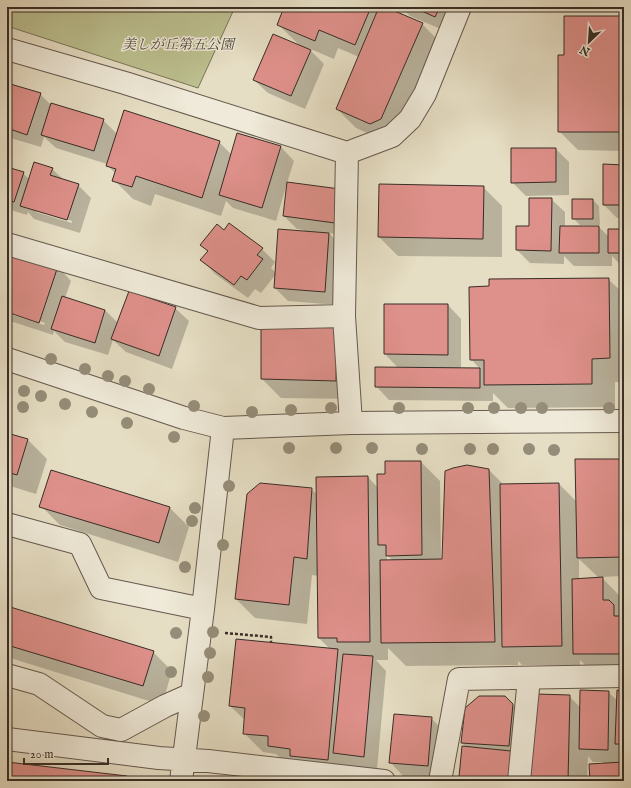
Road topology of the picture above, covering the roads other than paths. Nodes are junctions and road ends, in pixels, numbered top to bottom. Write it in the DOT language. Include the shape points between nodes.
graph roads {
  1 [pos="460,7"];
  2 [pos="7,49"];
  3 [pos="348,153"];
  4 [pos="7,244"];
  5 [pos="344,316"];
  6 [pos="7,359"];
  7 [pos="624,420"];
  8 [pos="351,423"];
  9 [pos="223,428"];
  10 [pos="7,524"];
  11 [pos="203,609"];
  12 [pos="7,675"];
  13 [pos="624,676"];
  14 [pos="529,678"];
  15 [pos="192,694"];
  16 [pos="7,739"];
  17 [pos="183,760"];
  18 [pos="180,781"];
  19 [pos="384,781"];
  20 [pos="440,781"];
  21 [pos="520,781"];
  1 -- 3 [label="street" via="425,94 410,119 392,136"];
  2 -- 3 [label="street"];
  3 -- 5 [label="street"];
  4 -- 5 [label="street" via="259,318"];
  5 -- 8 [label="street"];
  6 -- 9 [label="street" via="184,418"];
  7 -- 8 [label="street"];
  8 -- 9 [label="street"];
  9 -- 11 [label="street"];
  10 -- 11 [label="street" via="80,544 101,588"];
  11 -- 15 [label="street"];
  12 -- 15 [label="street" via="39,684 102,726 121,730"];
  13 -- 14 [label="street"];
  14 -- 20 [label="street" via="459,679"];
  14 -- 21 [label="street"];
  15 -- 17 [label="street"];
  16 -- 17 [label="street"];
  17 -- 18 [label="street"];
  17 -- 19 [label="street"];
}
